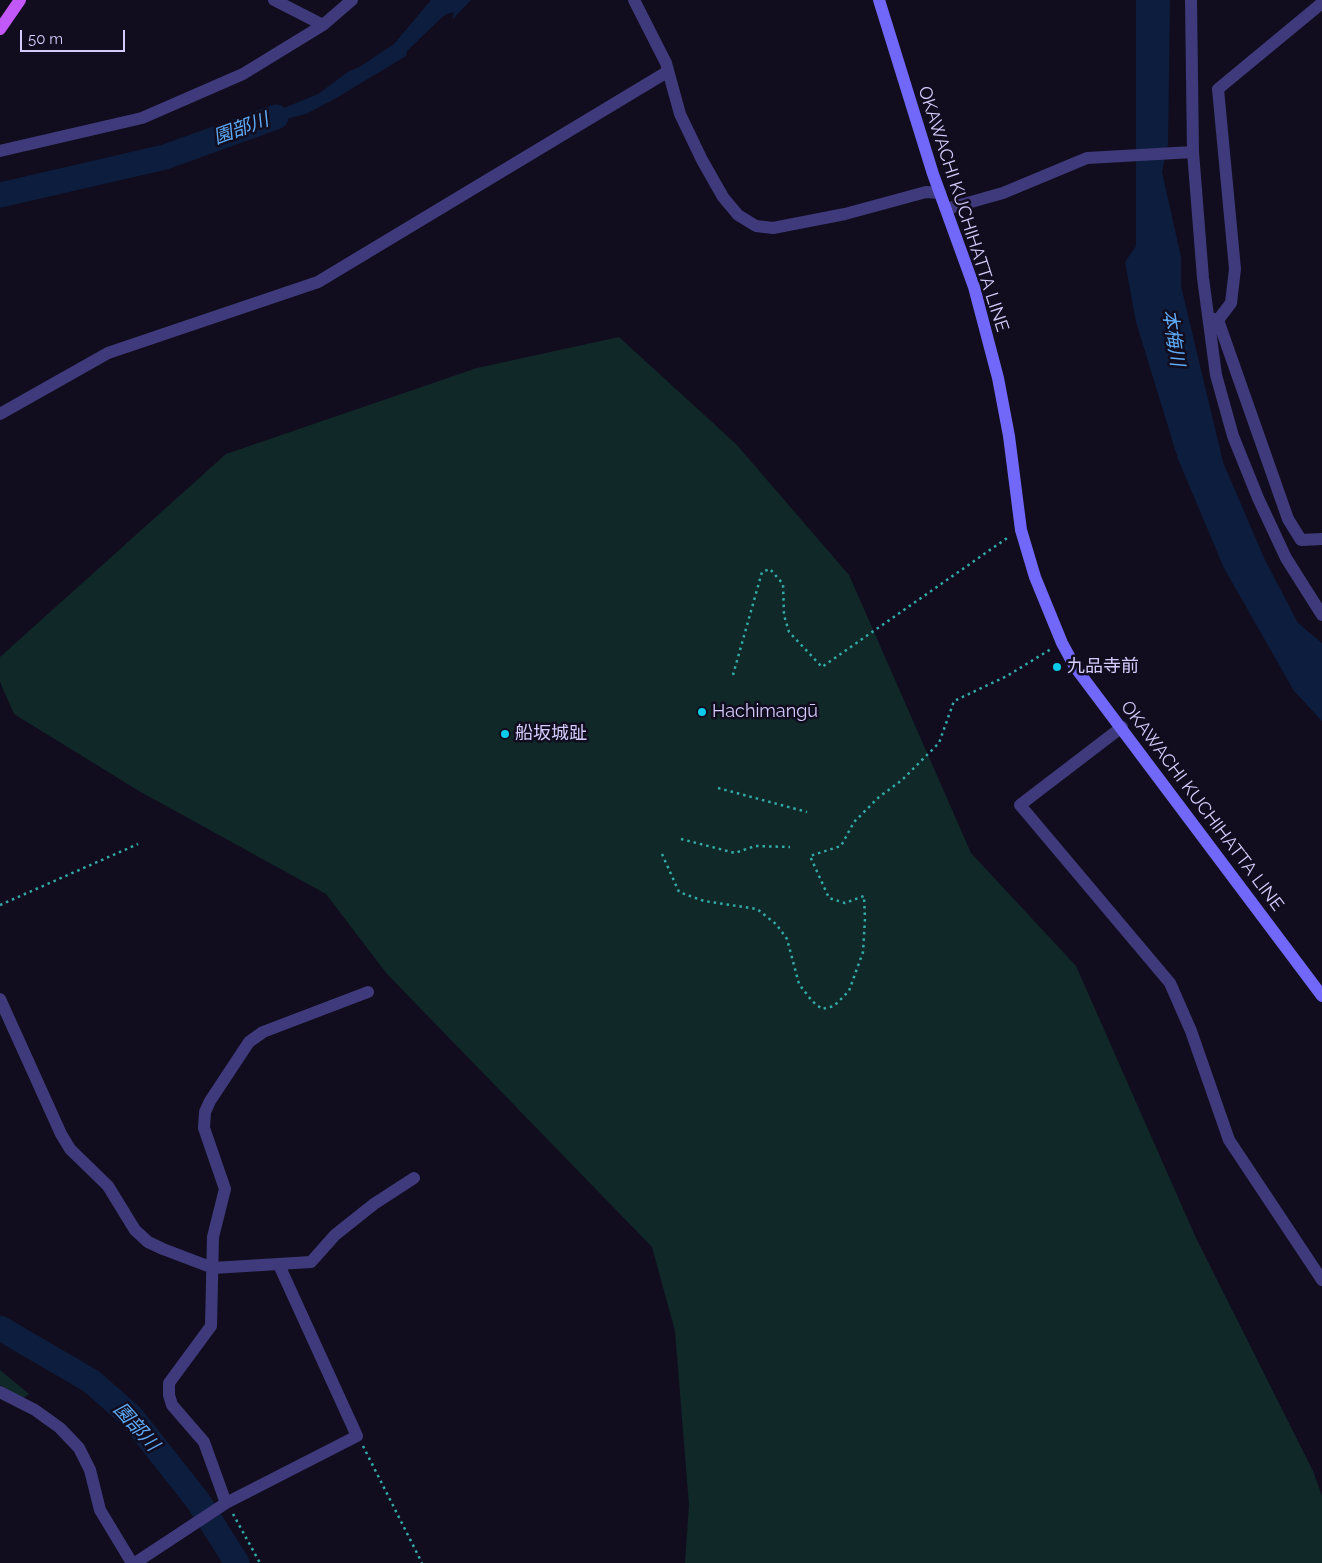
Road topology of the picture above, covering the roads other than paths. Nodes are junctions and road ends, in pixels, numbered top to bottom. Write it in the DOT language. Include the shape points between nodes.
graph roads {
  1 [pos="20,0"];
  2 [pos="274,0"];
  3 [pos="352,0"];
  4 [pos="634,0"];
  5 [pos="879,0"];
  6 [pos="1191,0"];
  7 [pos="1322,3"];
  8 [pos="323,24"];
  9 [pos="0,29"];
  10 [pos="667,72"];
  11 [pos="0,151"];
  12 [pos="1190,152"];
  13 [pos="940,192"];
  14 [pos="946,209"];
  15 [pos="1213,318"];
  16 [pos="0,414"];
  17 [pos="1322,539"];
  18 [pos="1322,615"];
  19 [pos="1122,727"];
  20 [pos="368,992"];
  21 [pos="1322,996"];
  22 [pos="0,999"];
  23 [pos="414,1178"];
  24 [pos="279,1265"];
  25 [pos="213,1268"];
  26 [pos="1322,1280"];
  27 [pos="0,1392"];
  28 [pos="223,1505"];
  29 [pos="133,1563"];
  1 -- 9 [label="main road"];
  2 -- 8 [label="street"];
  3 -- 8 [label="street"];
  4 -- 10 [label="street" via="666,63"];
  5 -- 13 [label="main road, OKAWACHI KUCHIHATTA LINE"];
  6 -- 12 [label="street"];
  7 -- 15 [label="street" via="1218,90 1235,269 1231,303"];
  8 -- 11 [label="street" via="243,74 142,118"];
  10 -- 13 [label="street" via="680,114 723,197 738,215 756,226 773,228 845,214 926,192"];
  10 -- 16 [label="street" via="318,282 108,353"];
  12 -- 14 [label="street" via="1096,157 1003,193"];
  12 -- 15 [label="street"];
  13 -- 14 [label="main road, OKAWACHI KUCHIHATTA LINE"];
  14 -- 19 [label="main road, OKAWACHI KUCHIHATTA LINE" via="974,287 998,378 1022,530 1035,576 1075,667"];
  15 -- 17 [label="street" via="1288,519 1301,540"];
  15 -- 18 [label="street" via="1216,375 1233,436 1286,558"];
  19 -- 21 [label="main road, OKAWACHI KUCHIHATTA LINE"];
  19 -- 26 [label="street" via="1020,805 1170,983 1191,1031 1229,1140"];
  20 -- 25 [label="street" via="263,1032 249,1042 210,1101 204,1128 225,1189 213,1237"];
  22 -- 25 [label="street" via="61,1134 70,1149 108,1186 134,1230 148,1242"];
  23 -- 24 [label="street" via="335,1235 311,1262"];
  24 -- 25 [label="street"];
  24 -- 28 [label="street" via="357,1436"];
  25 -- 28 [label="street" via="211,1326 169,1383 169,1396 172,1405 204,1442"];
  27 -- 29 [label="street" via="35,1410 60,1428 78,1448 90,1470 100,1510"];
  28 -- 29 [label="street"];
}
